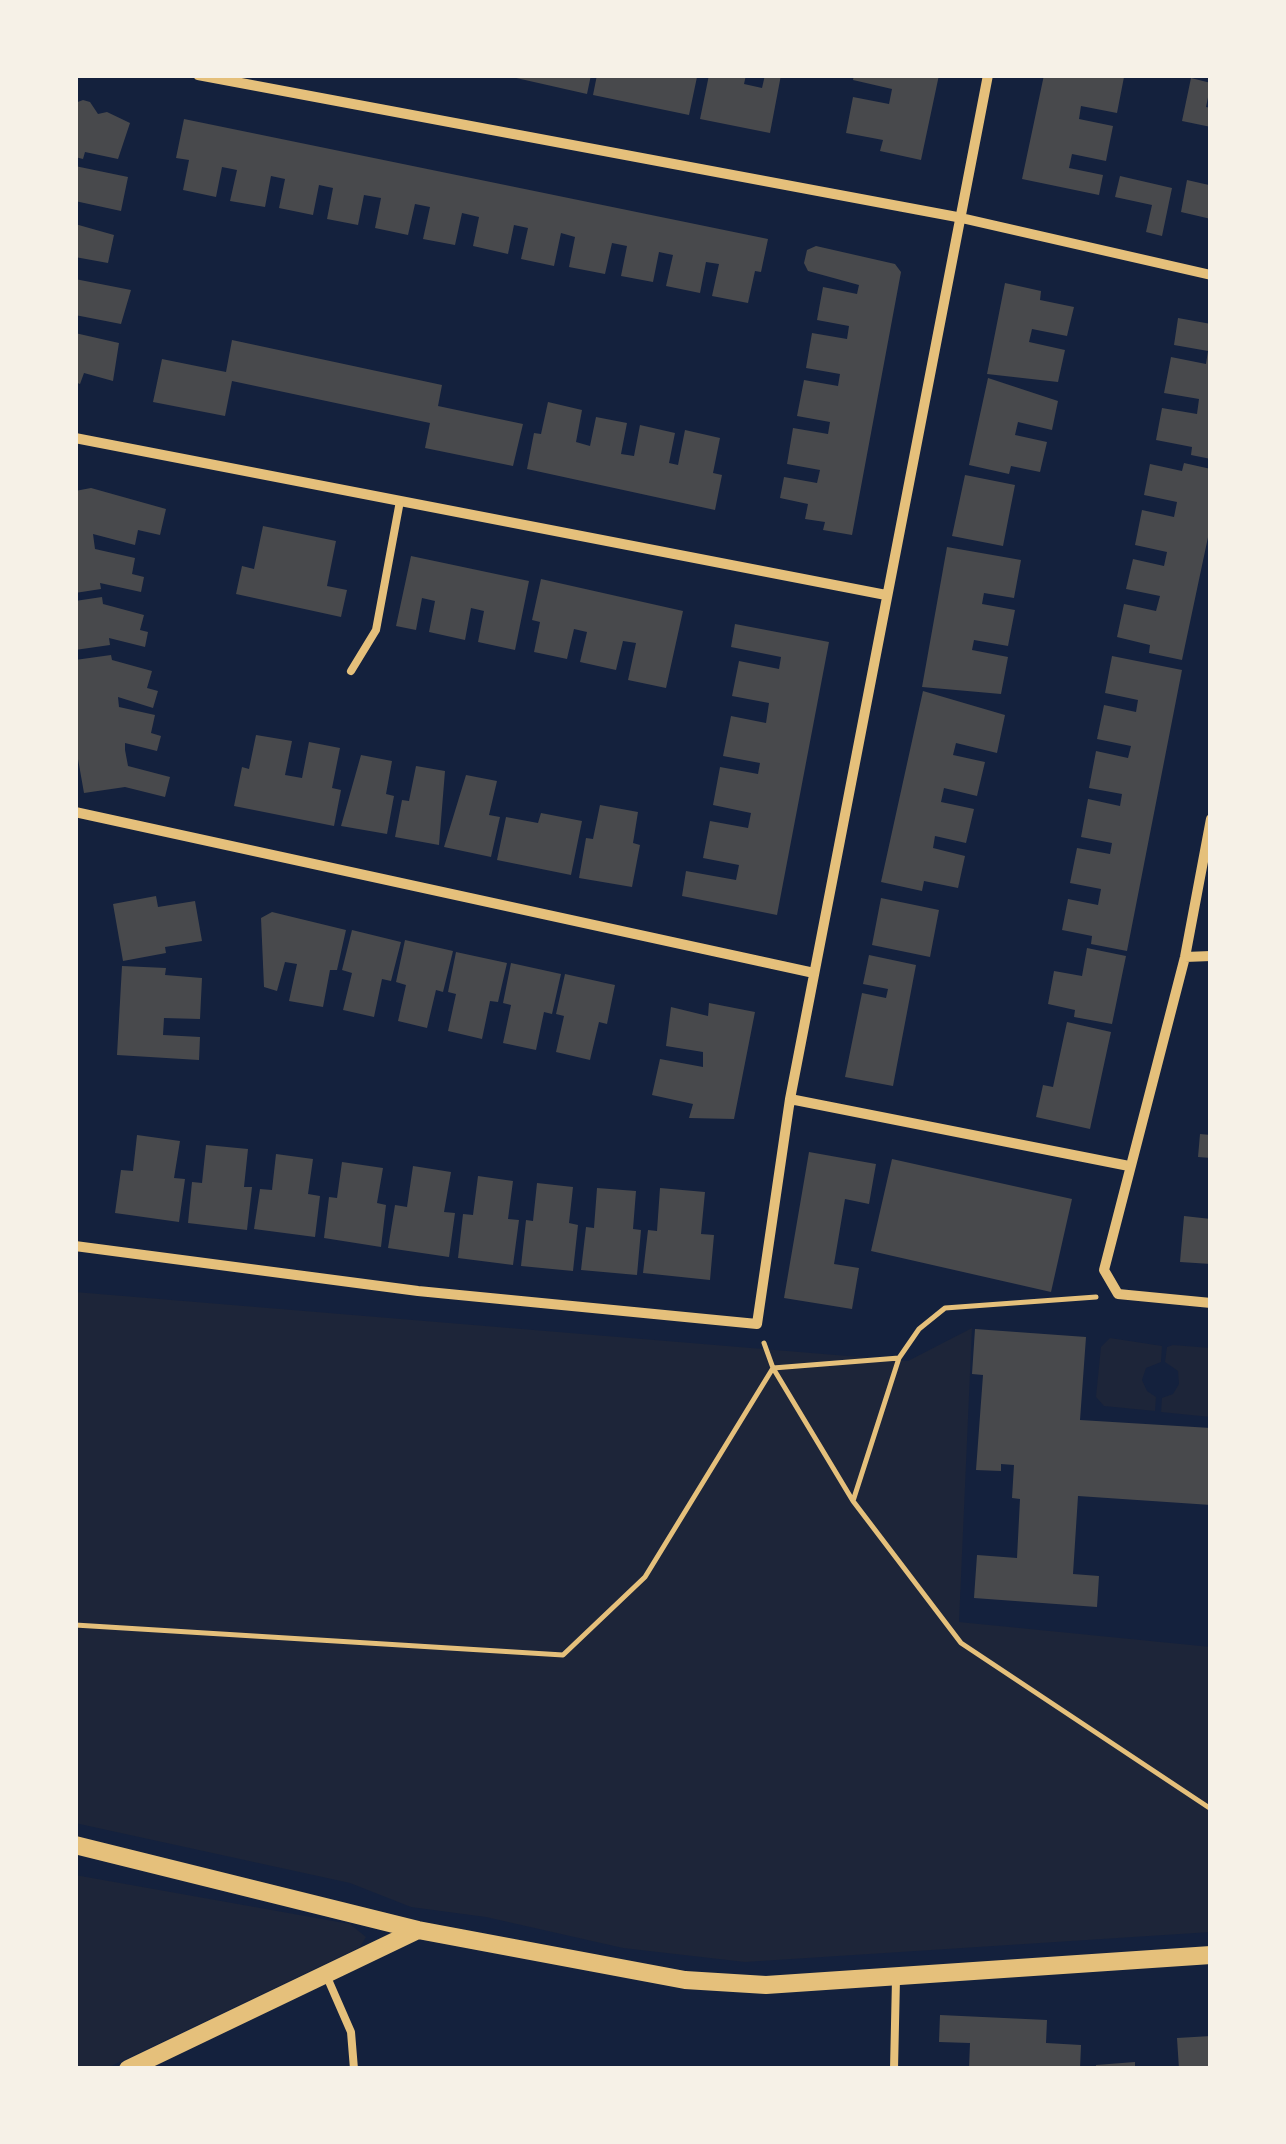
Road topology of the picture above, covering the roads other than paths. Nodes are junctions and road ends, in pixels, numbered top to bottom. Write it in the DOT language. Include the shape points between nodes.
graph roads {
  1 [pos="198,75"];
  2 [pos="988,75"];
  3 [pos="957,217"];
  4 [pos="1211,275"];
  5 [pos="75,438"];
  6 [pos="400,501"];
  7 [pos="886,594"];
  8 [pos="352,671"];
  9 [pos="75,812"];
  10 [pos="1211,819"];
  11 [pos="1211,956"];
  12 [pos="1184,957"];
  13 [pos="814,972"];
  14 [pos="790,1099"];
  15 [pos="1129,1166"];
  16 [pos="75,1246"];
  17 [pos="1211,1304"];
  18 [pos="75,1845"];
  19 [pos="418,1930"];
  20 [pos="1211,1955"];
  21 [pos="325,1973"];
  22 [pos="896,1977"];
  23 [pos="128,2069"];
  24 [pos="354,2069"];
  25 [pos="894,2069"];
  1 -- 3 [label="street"];
  2 -- 3 [label="street"];
  3 -- 4 [label="street"];
  3 -- 7 [label="street"];
  5 -- 6 [label="street"];
  6 -- 7 [label="street"];
  6 -- 8 [label="lane" via="376,630"];
  7 -- 13 [label="street"];
  9 -- 13 [label="street"];
  10 -- 12 [label="street"];
  11 -- 12 [label="street"];
  12 -- 15 [label="street"];
  13 -- 14 [label="street"];
  14 -- 15 [label="street"];
  14 -- 16 [label="street" via="757,1324 418,1291"];
  15 -- 17 [label="street" via="1104,1270 1118,1294"];
  18 -- 19 [label="street"];
  19 -- 21 [label="street"];
  19 -- 22 [label="street" via="685,1980 766,1985"];
  20 -- 22 [label="street"];
  21 -- 23 [label="street"];
  21 -- 24 [label="lane" via="351,2032"];
  22 -- 25 [label="lane"];
}
